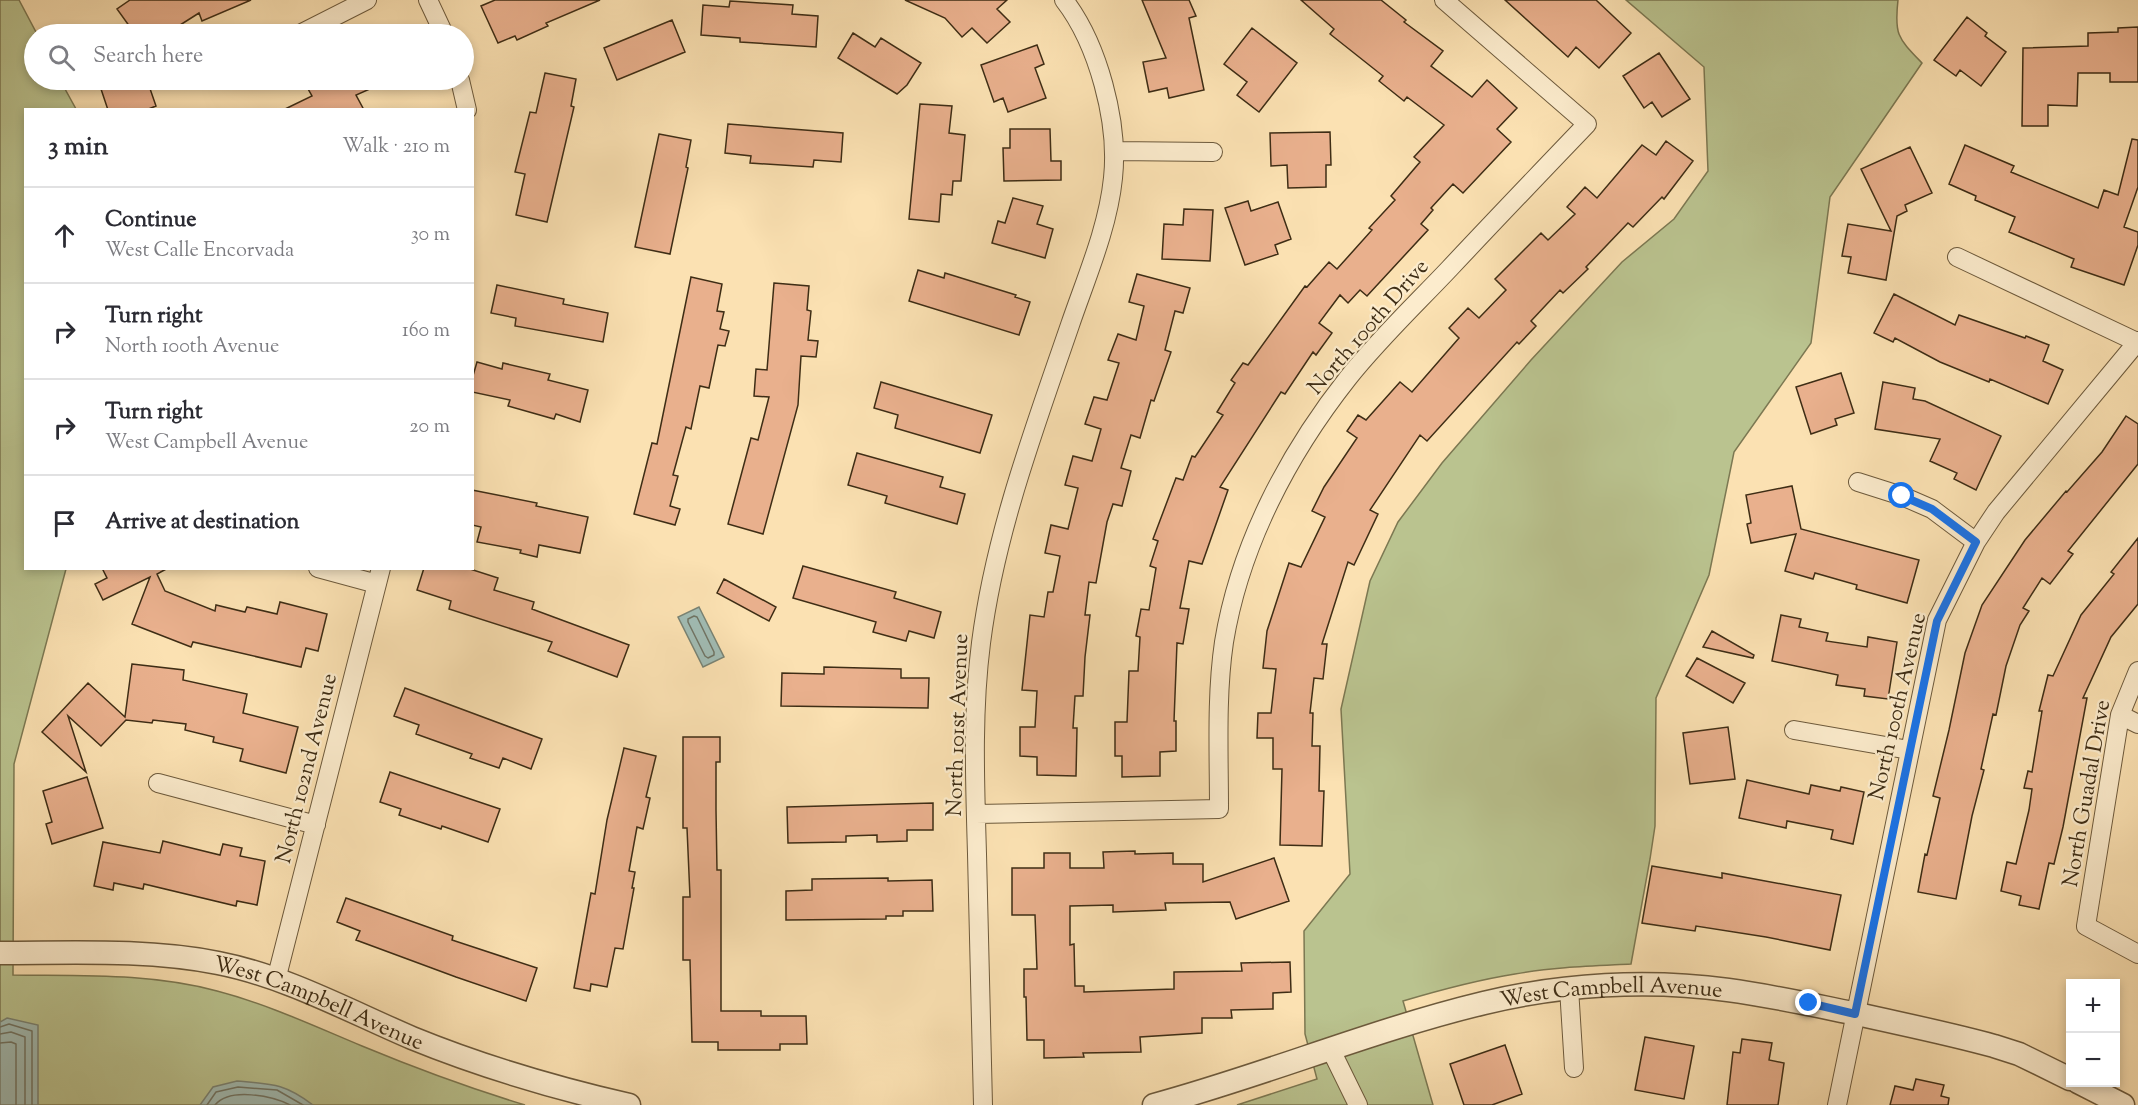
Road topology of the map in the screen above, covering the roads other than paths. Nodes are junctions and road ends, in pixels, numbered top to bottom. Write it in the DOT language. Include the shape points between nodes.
graph roads {
  1 [pos="367,0"];
  2 [pos="428,0"];
  3 [pos="1064,0"];
  4 [pos="1444,0"];
  5 [pos="320,24"];
  6 [pos="439,24"];
  7 [pos="462,90"];
  8 [pos="467,108"];
  9 [pos="1114,151"];
  10 [pos="1213,152"];
  11 [pos="1957,257"];
  12 [pos="2137,341"];
  13 [pos="1858,482"];
  14 [pos="1976,542"];
  15 [pos="333,570"];
  16 [pos="379,576"];
  17 [pos="2138,671"];
  18 [pos="2120,716"];
  19 [pos="2138,724"];
  20 [pos="1794,730"];
  21 [pos="1909,750"];
  22 [pos="158,783"];
  23 [pos="976,814"];
  24 [pos="316,825"];
  25 [pos="0,953"];
  26 [pos="2138,954"];
  27 [pos="276,980"];
  28 [pos="1569,988"];
  29 [pos="1855,1014"];
  30 [pos="1331,1050"];
  31 [pos="1574,1068"];
  32 [pos="2066,1077"];
  33 [pos="2085,1087"];
  34 [pos="2114,1103"];
  35 [pos="629,1105"];
  36 [pos="983,1105"];
  37 [pos="1154,1105"];
  38 [pos="1358,1105"];
  39 [pos="1837,1105"];
  1 -- 5 [label="street"];
  2 -- 6 [label="street"];
  3 -- 9 [label="street, North 101st Avenue" via="1075,14 1103,80 1111,111"];
  4 -- 23 [label="street, North 100th Drive" via="1587,124 1348,377 1285,470 1244,565 1224,642 1219,809"];
  7 -- 8 [label="street"];
  9 -- 10 [label="street"];
  9 -- 23 [label="street, North 101st Avenue" via="1113,179 1101,232 1007,513 992,576 977,682"];
  11 -- 12 [label="street"];
  12 -- 14 [label="street, North 100th Avenue" via="1996,512"];
  13 -- 14 [label="street" via="1932,509"];
  14 -- 21 [label="street, North 100th Avenue" via="1937,621"];
  15 -- 16 [label="street"];
  16 -- 24 [label="street, North 102nd Avenue"];
  17 -- 18 [label="street, North Guadal Drive"];
  18 -- 19 [label="street"];
  18 -- 26 [label="street, North Guadal Drive" via="2086,926"];
  20 -- 21 [label="street"];
  21 -- 29 [label="street, North 100th Avenue"];
  22 -- 24 [label="street"];
  23 -- 36 [label="street, North 101st Avenue"];
  24 -- 27 [label="street, North 102nd Avenue"];
  25 -- 27 [label="street, West Campbell Avenue" via="178,957 219,963"];
  27 -- 35 [label="street, West Campbell Avenue" via="495,1069"];
  28 -- 29 [label="street, West Campbell Avenue" via="1641,984 1725,989"];
  28 -- 30 [label="street, West Campbell Avenue" via="1485,1003"];
  28 -- 31 [label="street"];
  29 -- 32 [label="street, West Campbell Avenue" via="1994,1046"];
  29 -- 39 [label="street, North 100th Avenue"];
  30 -- 37 [label="street, West Campbell Avenue"];
  30 -- 38 [label="street"];
  33 -- 34 [label="street"];
}
